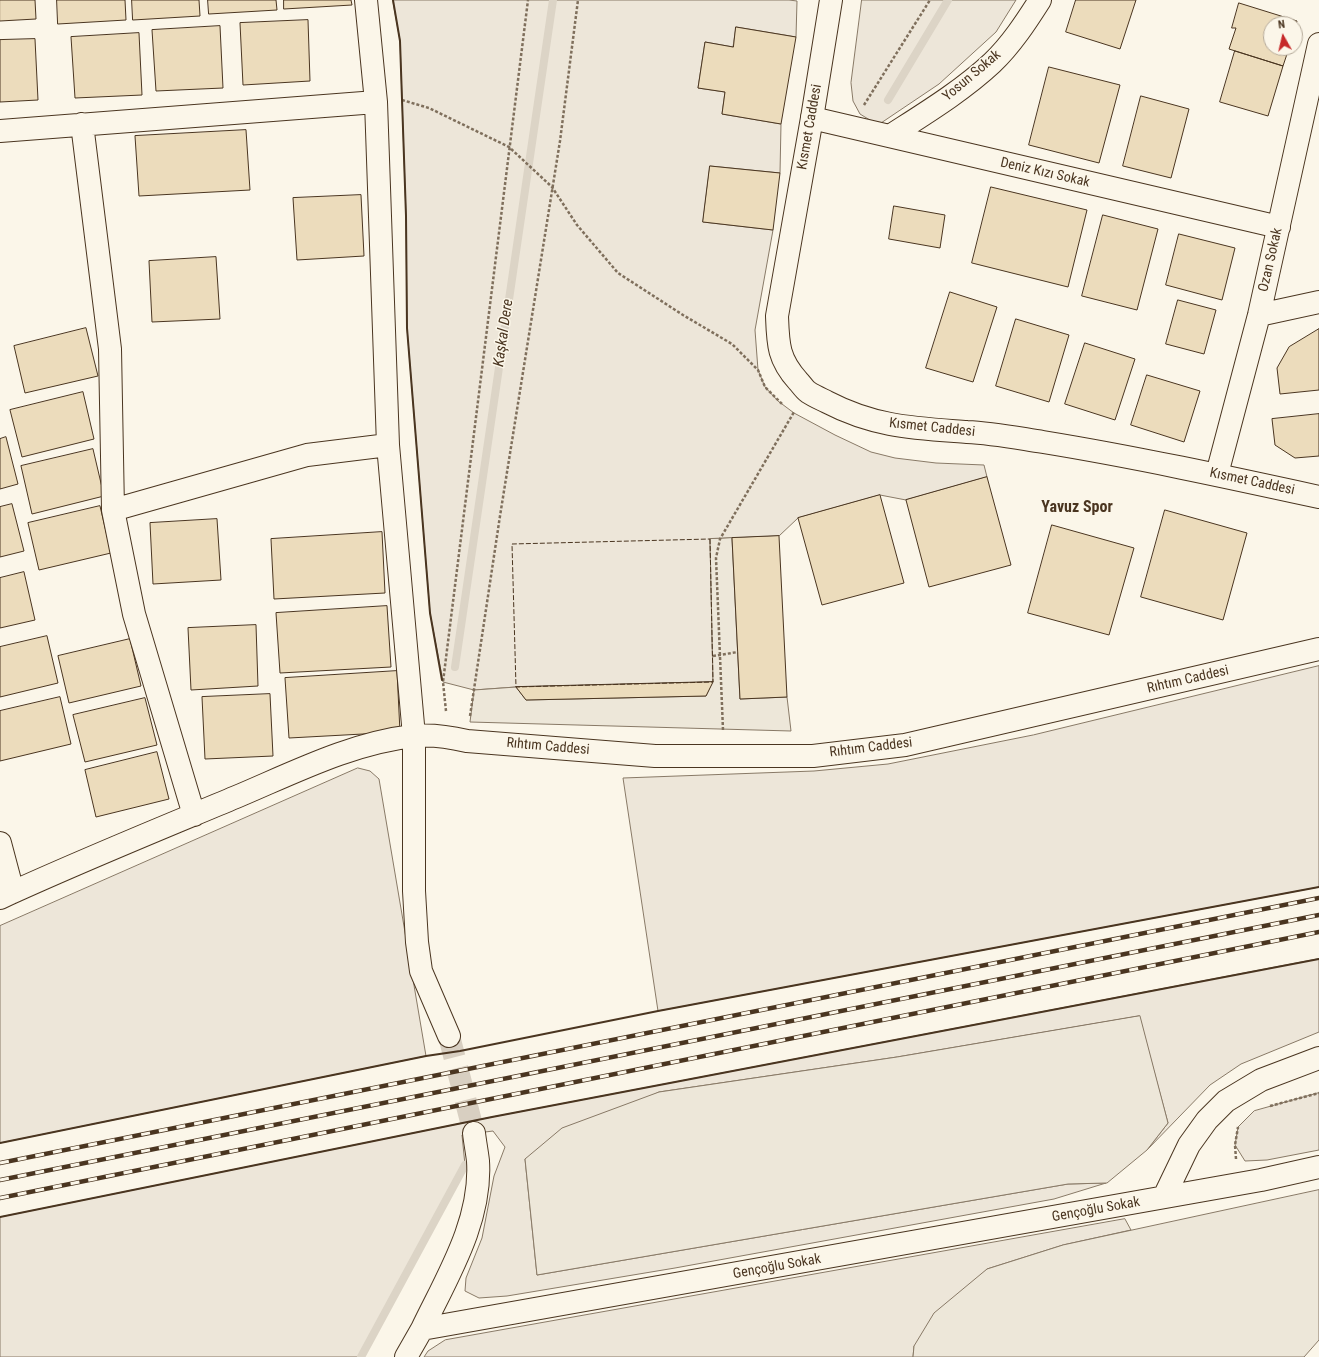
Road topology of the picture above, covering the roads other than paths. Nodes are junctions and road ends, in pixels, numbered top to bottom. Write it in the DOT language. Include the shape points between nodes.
graph roads {
  1 [pos="366,0"];
  2 [pos="831,0"];
  3 [pos="1040,0"];
  4 [pos="1319,48"];
  5 [pos="376,102"];
  6 [pos="812,118"];
  7 [pos="82,124"];
  8 [pos="0,131"];
  9 [pos="890,136"];
  10 [pos="1279,227"];
  11 [pos="1319,302"];
  12 [pos="1259,315"];
  13 [pos="388,445"];
  14 [pos="1216,474"];
  15 [pos="1319,497"];
  16 [pos="114,510"];
  17 [pos="1319,649"];
  18 [pos="414,736"];
  19 [pos="194,815"];
  20 [pos="0,842"];
  21 [pos="7,895"];
  22 [pos="449,1036"];
  23 [pos="1319,1058"];
  24 [pos="474,1134"];
  25 [pos="1319,1167"];
  26 [pos="1164,1197"];
  27 [pos="422,1329"];
  28 [pos="406,1357"];
  1 -- 5 [label="street"];
  2 -- 6 [label="street, Kısmet Caddesi"];
  3 -- 9 [label="street, Yosun Sokak" via="1023,27 992,63 944,100"];
  4 -- 10 [label="street, Ozan Sokak"];
  5 -- 7 [label="street"];
  5 -- 13 [label="street"];
  6 -- 9 [label="street, Deniz Kızı Sokak"];
  6 -- 14 [label="street, Kısmet Caddesi" via="777,316 781,355 790,372 808,392 839,408 890,425 1014,438"];
  7 -- 8 [label="street"];
  7 -- 16 [label="street" via="110,348"];
  9 -- 10 [label="street, Deniz Kızı Sokak"];
  10 -- 12 [label="street, Ozan Sokak"];
  11 -- 12 [label="street"];
  12 -- 14 [label="street, Ozan Sokak"];
  13 -- 16 [label="street" via="307,455"];
  13 -- 18 [label="street"];
  14 -- 15 [label="street, Kısmet Caddesi"];
  16 -- 19 [label="street" via="134,614"];
  17 -- 18 [label="street, Rıhtım Caddesi" via="905,745 813,756 655,756"];
  18 -- 19 [label="street, Rıhtım Caddesi" via="346,752"];
  18 -- 22 [label="street" via="414,891 417,942 421,971"];
  19 -- 21 [label="street, Rıhtım Caddesi"];
  20 -- 21 [label="street"];
  23 -- 26 [label="street" via="1261,1080 1226,1101 1207,1120 1189,1145"];
  24 -- 27 [label="street" via="478,1161 473,1210 463,1241"];
  25 -- 26 [label="street, Gençoğlu Sokak"];
  26 -- 27 [label="street, Gençoğlu Sokak"];
  27 -- 28 [label="street"];
}
